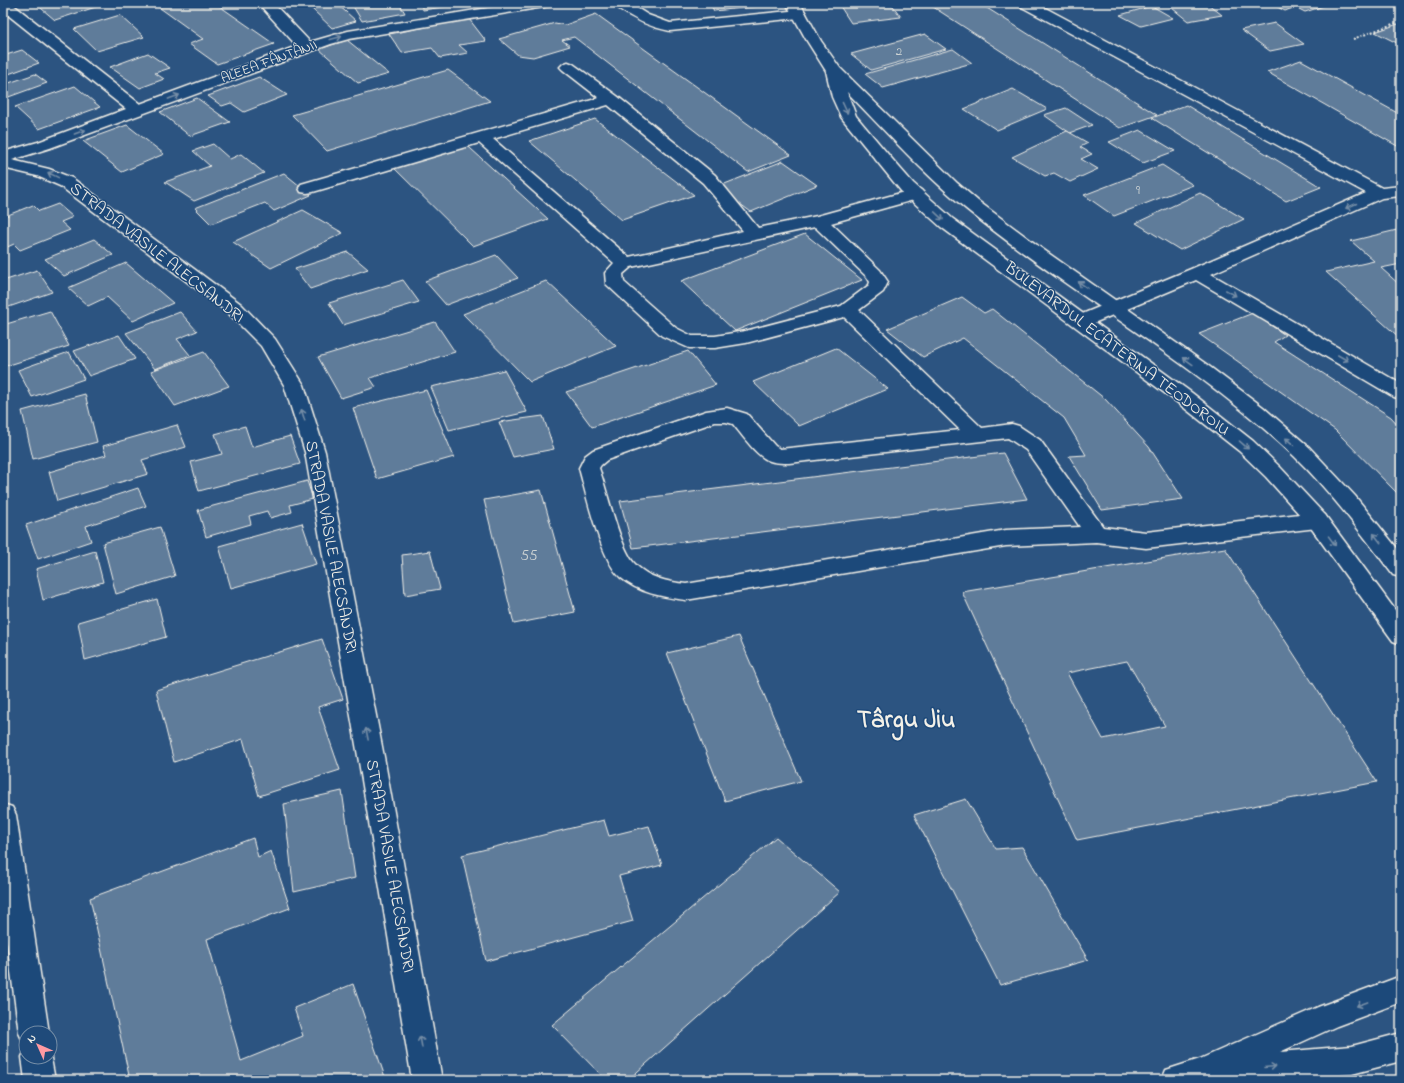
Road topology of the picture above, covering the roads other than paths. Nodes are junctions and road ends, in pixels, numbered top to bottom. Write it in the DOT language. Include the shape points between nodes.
graph roads {
  1 [pos="265,3"];
  2 [pos="544,3"];
  3 [pos="620,3"];
  4 [pos="754,3"];
  5 [pos="1025,3"];
  6 [pos="3,4"];
  7 [pos="796,9"];
  8 [pos="770,17"];
  9 [pos="306,47"];
  10 [pos="568,67"];
  11 [pos="834,71"];
  12 [pos="611,99"];
  13 [pos="137,110"];
  14 [pos="482,137"];
  15 [pos="3,157"];
  16 [pos="3,162"];
  17 [pos="307,188"];
  18 [pos="1401,191"];
  19 [pos="1379,193"];
  20 [pos="915,194"];
  21 [pos="819,221"];
  22 [pos="754,234"];
  23 [pos="625,263"];
  24 [pos="1197,273"];
  25 [pos="1114,307"];
  26 [pos="848,310"];
  27 [pos="1082,321"];
  28 [pos="1401,393"];
  29 [pos="977,435"];
  30 [pos="1317,520"];
  31 [pos="1096,534"];
  32 [pos="1401,569"];
  33 [pos="1401,635"];
  34 [pos="3,815"];
  35 [pos="1400,990"];
  36 [pos="33,1025"];
  37 [pos="1401,1047"];
  38 [pos="38,1065"];
  39 [pos="1190,1076"];
  40 [pos="40,1080"];
  41 [pos="427,1080"];
  1 -- 9 [label="street"];
  9 -- 2 [label="street, ALEEA FÂNTÂNII, one-way" via="348,35"];
  3 -- 8 [label="street" via="643,20 670,27"];
  4 -- 8 [label="street"];
  5 -- 19 [label="street"];
  6 -- 13 [label="street"];
  7 -- 8 [label="street"];
  7 -- 11 [label="street, BULEVARDUL ECATERINA TEODOROIU"];
  13 -- 9 [label="street, ALEEA FÂNTÂNII, one-way"];
  10 -- 12 [label="street"];
  11 -- 20 [label="street, BULEVARDUL ECATERINA TEODOROIU, one-way" via="840,97 849,117"];
  25 -- 11 [label="street, BULEVARDUL ECATERINA TEODOROIU, one-way" via="961,196"];
  12 -- 14 [label="street"];
  12 -- 22 [label="street" via="709,179"];
  15 -- 13 [label="street, ALEEA FÂNTÂNII, one-way" via="44,145"];
  14 -- 17 [label="street"];
  14 -- 23 [label="street"];
  41 -- 16 [label="street, STRADA VASILE ALECSANDRI, one-way" via="374,770 315,452 294,385 268,343 234,308 66,182 36,169"];
  18 -- 19 [label="street"];
  19 -- 24 [label="street, one-way"];
  20 -- 21 [label="street"];
  20 -- 27 [label="street, BULEVARDUL ECATERINA TEODOROIU, one-way" via="947,223"];
  21 -- 22 [label="street"];
  21 -- 26 [label="street" via="880,282 877,288"];
  22 -- 23 [label="street"];
  23 -- 26 [label="street" via="614,273 615,284 669,332 688,342 715,342 746,337"];
  24 -- 25 [label="street"];
  24 -- 28 [label="street, one-way"];
  25 -- 27 [label="street"];
  32 -- 25 [label="street, BULEVARDUL ECATERINA TEODOROIU, one-way" via="1347,501 1302,452 1256,412"];
  26 -- 29 [label="street"];
  27 -- 30 [label="street, BULEVARDUL ECATERINA TEODOROIU, one-way" via="1246,446"];
  29 -- 31 [label="street" via="1012,431 1033,445"];
  29 -- 31 [label="street" via="776,456 768,452 740,419 727,415 713,416 600,455 592,461 589,468 615,552 627,570 640,579 668,590 686,592 1006,538"];
  30 -- 31 [label="street" via="1146,540"];
  30 -- 33 [label="street, BULEVARDUL ECATERINA TEODOROIU, one-way"];
  34 -- 36 [label="street"];
  35 -- 39 [label="street, one-way" via="1328,1016"];
  39 -- 37 [label="street, one-way" via="1352,1060"];
  38 -- 40 [label="street"];
}
